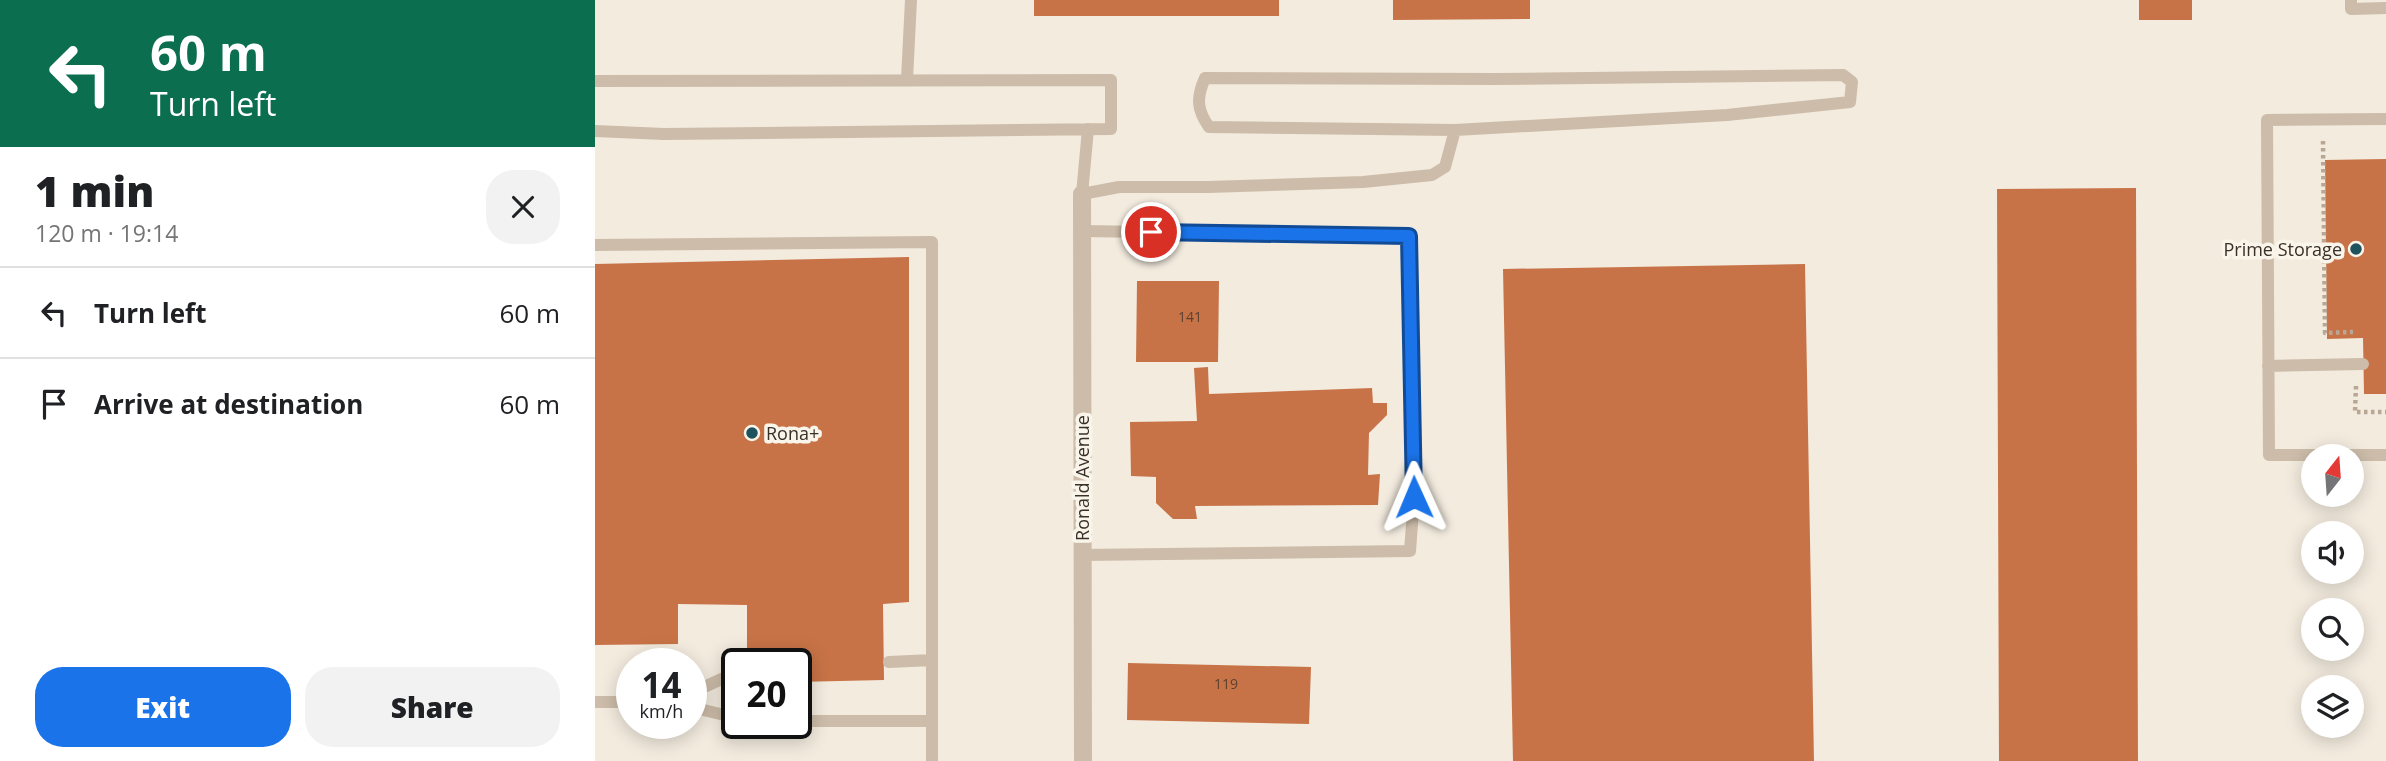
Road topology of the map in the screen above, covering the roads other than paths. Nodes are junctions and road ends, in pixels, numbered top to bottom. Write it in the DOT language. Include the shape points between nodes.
graph roads {
  1 [pos="911,0"];
  2 [pos="2351,0"];
  3 [pos="2386,8"];
  4 [pos="907,79"];
  5 [pos="595,81"];
  6 [pos="2386,119"];
  7 [pos="1088,129"];
  8 [pos="1455,130"];
  9 [pos="595,131"];
  10 [pos="1082,194"];
  11 [pos="1082,231"];
  12 [pos="595,245"];
  13 [pos="2363,364"];
  14 [pos="2268,366"];
  15 [pos="2386,455"];
  16 [pos="1083,555"];
  17 [pos="932,660"];
  18 [pos="889,662"];
  19 [pos="595,702"];
  20 [pos="616,702"];
  21 [pos="812,721"];
  22 [pos="932,721"];
  23 [pos="932,761"];
  24 [pos="1083,761"];
  1 -- 4 [label="lane"];
  2 -- 3 [label="lane" via="2351,9"];
  4 -- 5 [label="lane"];
  4 -- 7 [label="lane" via="1111,80 1111,129"];
  6 -- 14 [label="lane" via="2267,120"];
  7 -- 9 [label="lane"];
  7 -- 10 [label="lane"];
  8 -- 8 [label="lane" via="1209,127 1201,116 1198,94 1205,78 1843,75 1852,82 1850,102 1727,115"];
  8 -- 10 [label="lane" via="1445,167 1432,175 1363,182 1119,187"];
  10 -- 11 [label="street, Ronald Avenue"];
  11 -- 16 [label="street, Ronald Avenue"];
  11 -- 16 [label="lane" via="1409,236 1414,497 1410,551"];
  12 -- 17 [label="lane" via="932,242"];
  13 -- 14 [label="lane"];
  14 -- 15 [label="lane" via="2269,455"];
  16 -- 24 [label="street, Ronald Avenue"];
  17 -- 18 [label="lane"];
  17 -- 22 [label="lane"];
  19 -- 20 [label="lane"];
  21 -- 22 [label="lane"];
  22 -- 23 [label="lane"];
}
